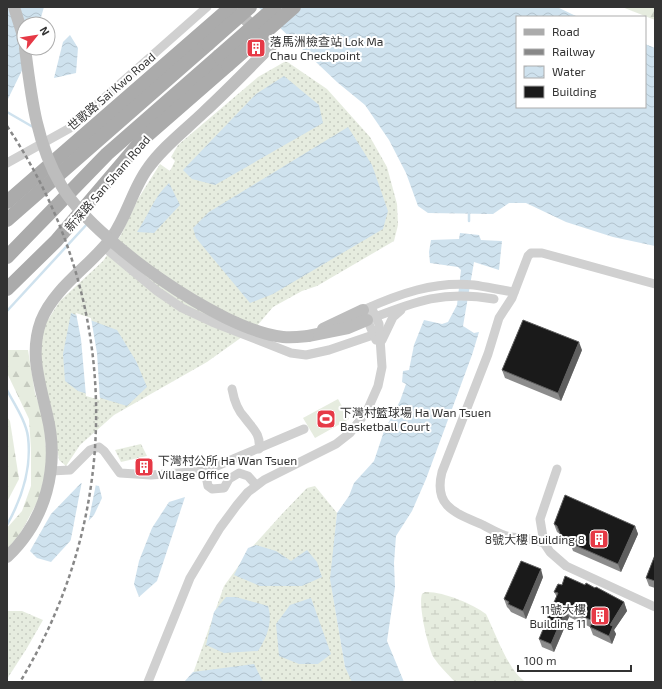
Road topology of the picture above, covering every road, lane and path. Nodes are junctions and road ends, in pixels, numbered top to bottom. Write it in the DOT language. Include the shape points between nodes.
graph roads {
  1 [pos="207,7"];
  2 [pos="231,7"];
  3 [pos="250,7"];
  4 [pos="275,7"];
  5 [pos="294,7"];
  6 [pos="204,40"];
  7 [pos="27,56"];
  8 [pos="224,61"];
  9 [pos="7,163"];
  10 [pos="7,202"];
  11 [pos="7,220"];
  12 [pos="104,247"];
  13 [pos="7,257"];
  14 [pos="655,284"];
  15 [pos="7,288"];
  16 [pos="514,292"];
  17 [pos="494,299"];
  18 [pos="407,305"];
  19 [pos="369,313"];
  20 [pos="373,335"];
  21 [pos="381,352"];
  22 [pos="232,389"];
  23 [pos="304,429"];
  24 [pos="259,449"];
  25 [pos="558,469"];
  26 [pos="51,471"];
  27 [pos="205,471"];
  28 [pos="256,485"];
  29 [pos="544,542"];
  30 [pos="7,557"];
  31 [pos="655,607"];
  32 [pos="148,682"];
  1 -- 9 [label="street, 世歌路 Sai Kwo Road" via="70,128"];
  2 -- 6 [label="main road"];
  2 -- 12 [label="street" via="273,44 160,153 147,169 113,235"];
  3 -- 6 [label="main road, bridge"];
  4 -- 8 [label="main road, bridge"];
  5 -- 8 [label="main road, bridge"];
  6 -- 10 [label="main road"];
  6 -- 11 [label="main road"];
  7 -- 19 [label="street, bridge" via="34,113 46,152 60,184 95,228 157,276 220,314 272,335 296,338 308,336"];
  8 -- 13 [label="main road, 新深路 San Sham Road" via="107,154"];
  8 -- 15 [label="main road, 新深路 San Sham Road" via="142,140 56,241"];
  12 -- 20 [label="street" via="157,291 182,308 291,354 306,355 329,350"];
  12 -- 26 [label="street" via="54,299 44,315 35,345 36,366 51,436"];
  14 -- 16 [label="street" via="542,253 528,256"];
  16 -- 19 [label="street" via="462,285 421,288 401,294"];
  16 -- 29 [label="street" via="499,318 488,354 444,467 440,493 451,511 510,538 530,537"];
  17 -- 18 [label="street" via="456,295 420,300"];
  18 -- 19 [label="street"];
  18 -- 21 [label="street" via="393,316 382,340"];
  19 -- 20 [label="street"];
  19 -- 21 [label="street" via="379,324"];
  20 -- 21 [label="street"];
  21 -- 28 [label="street" via="382,367 374,398 368,411 350,433 336,444"];
  22 -- 24 [label="street" via="235,403 244,418 254,427 260,442"];
  23 -- 24 [label="street"];
  24 -- 27 [label="street"];
  25 -- 29 [label="street" via="540,519"];
  26 -- 27 [label="street" via="70,470 90,450 99,447 120,473 151,475"];
  26 -- 30 [label="street" via="36,518 25,537"];
  27 -- 28 [label="street" via="208,486 212,489 224,488 229,480 239,473 248,476"];
  28 -- 32 [label="street" via="220,528 196,568 183,593"];
  29 -- 31 [label="street" via="550,552 566,566"];
}
